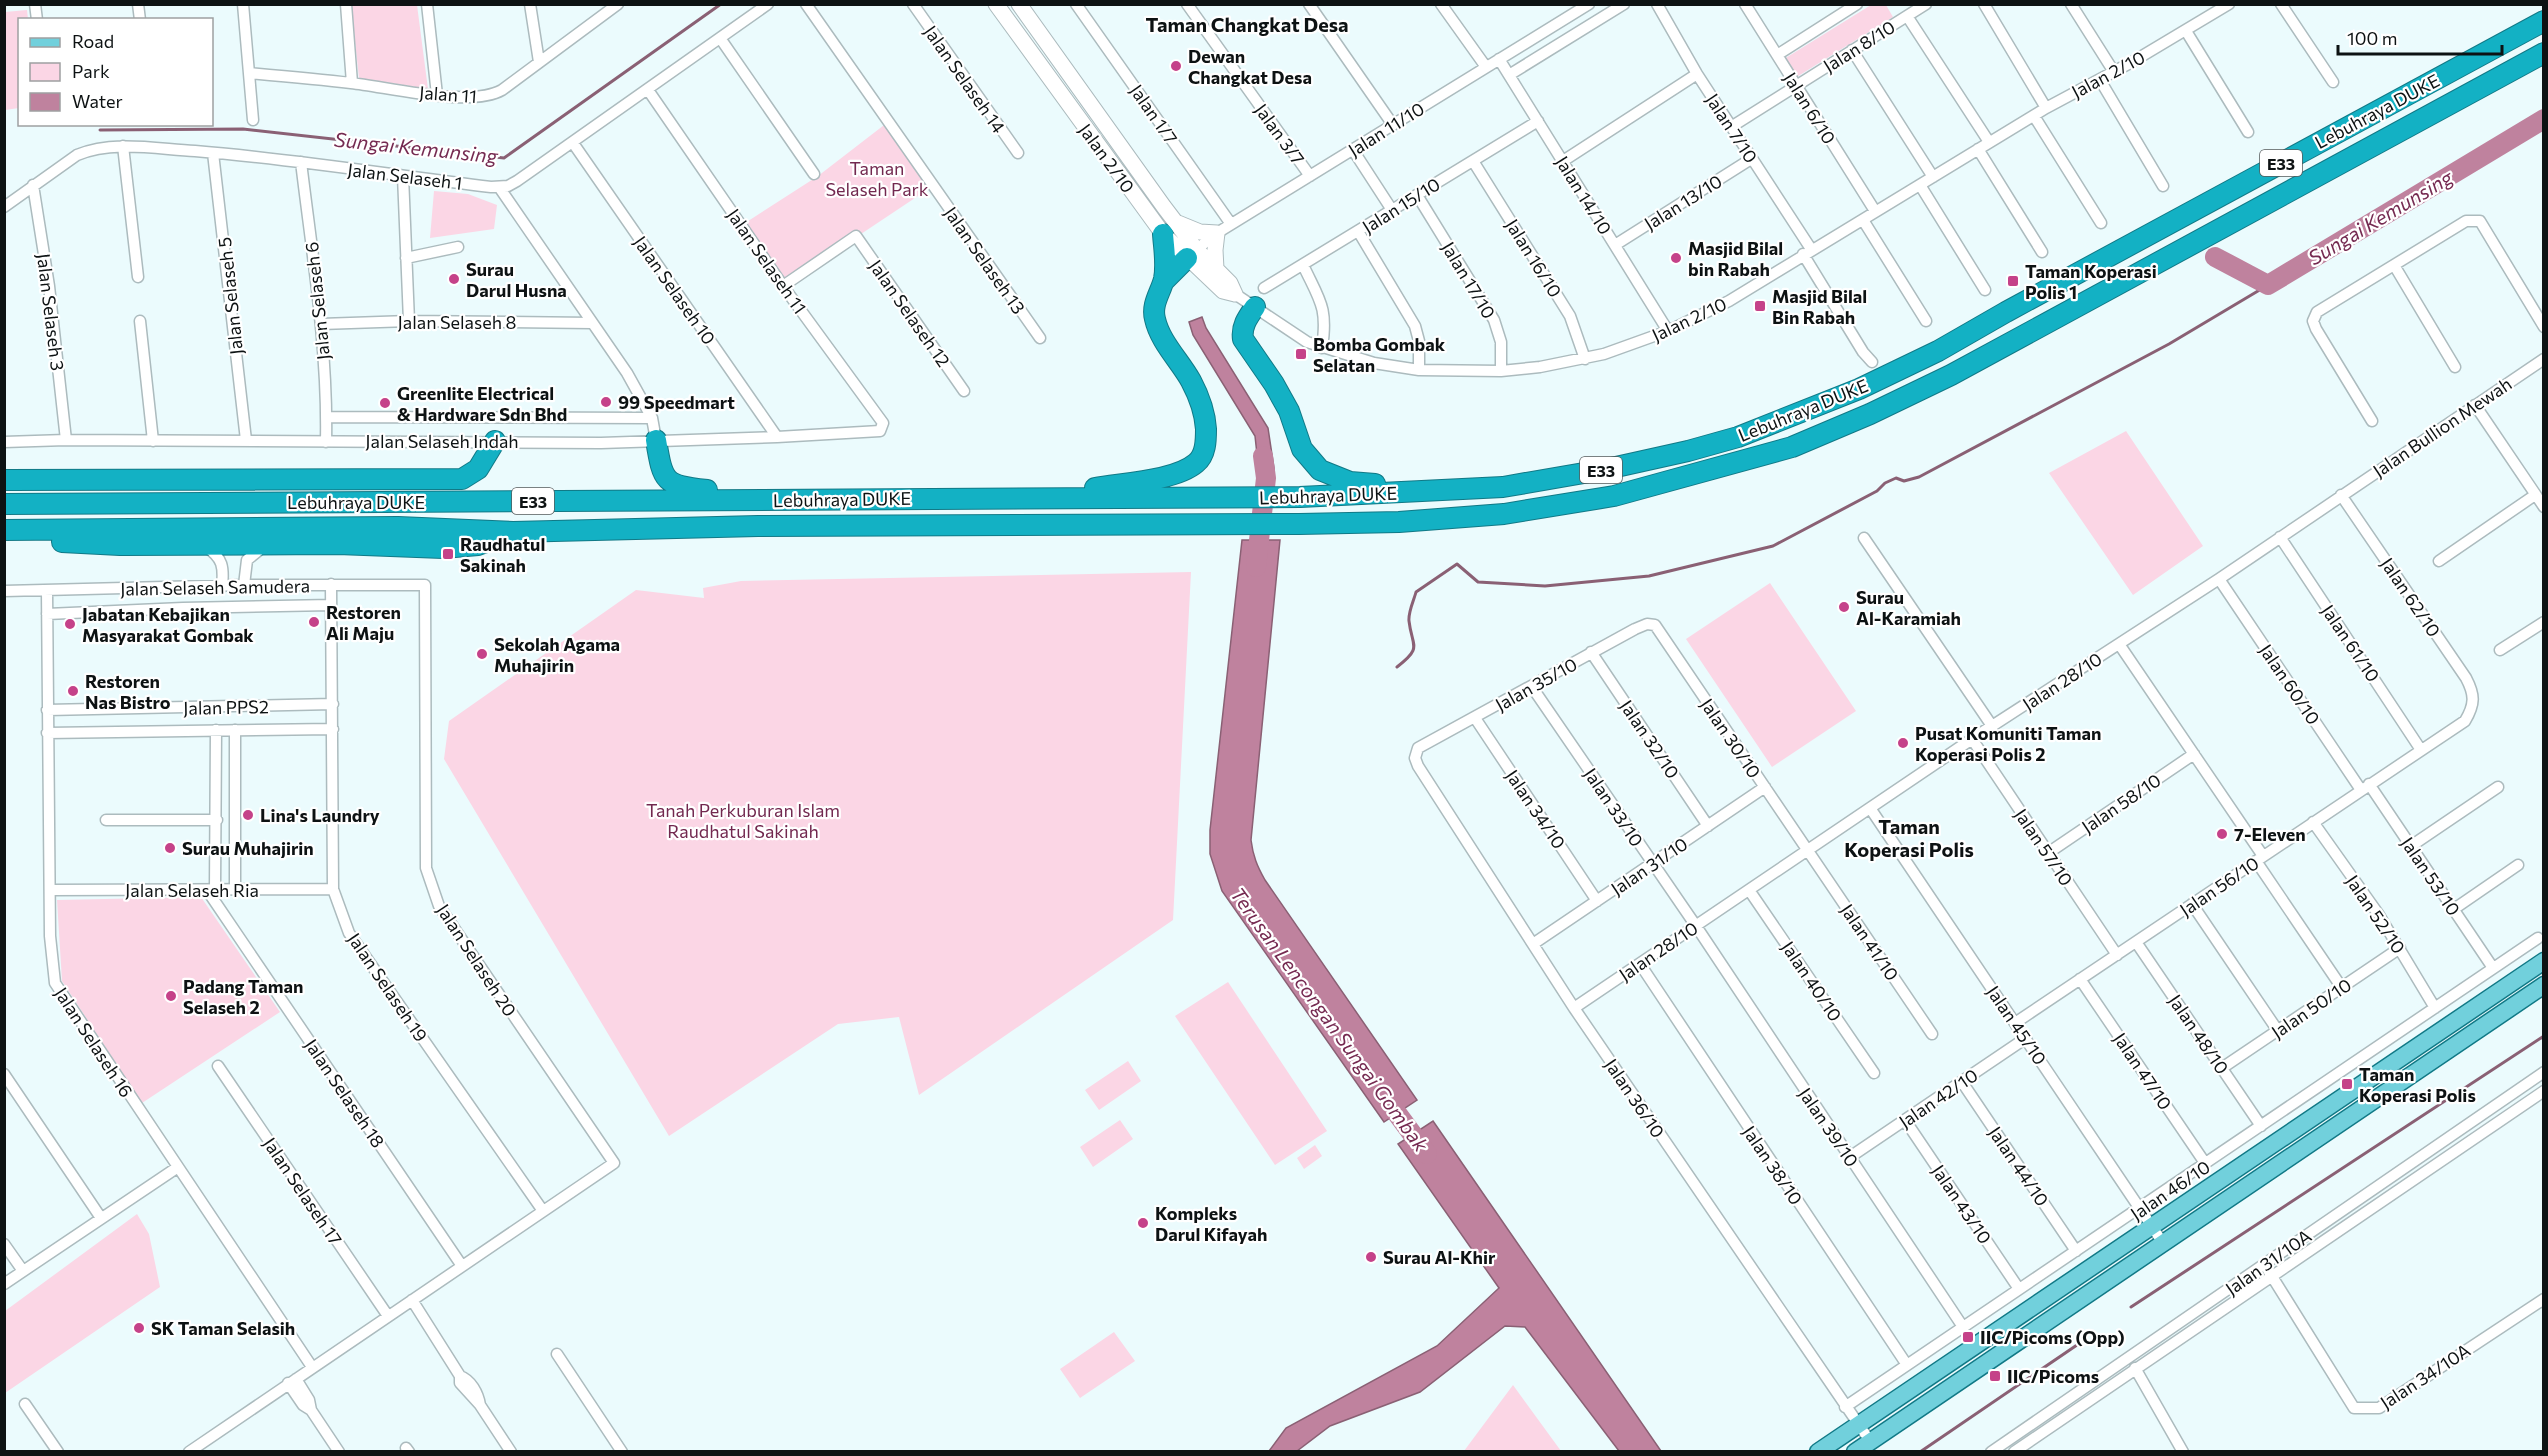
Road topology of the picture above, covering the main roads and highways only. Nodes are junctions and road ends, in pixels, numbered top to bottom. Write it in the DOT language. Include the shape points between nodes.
graph roads {
  1 [pos="2544,21"];
  2 [pos="2544,53"];
  3 [pos="1169,228"];
  4 [pos="1192,254"];
  5 [pos="1164,281"];
  6 [pos="1255,307"];
  7 [pos="656,440"];
  8 [pos="495,441"];
  9 [pos="4,480"];
  10 [pos="1446,489"];
  11 [pos="1039,497"];
  12 [pos="796,499"];
  13 [pos="4,504"];
  14 [pos="4,530"];
  15 [pos="513,532"];
  16 [pos="4,539"];
  17 [pos="2544,961"];
  18 [pos="2544,986"];
  19 [pos="1818,1452"];
  20 [pos="1856,1452"];
  1 -- 10 [label="highway, Lebuhraya DUKE / E33" via="1938,351 1859,389 1738,437 1688,451 1503,487"];
  2 -- 15 [label="highway, Lebuhraya DUKE / E33" via="1951,375 1870,414 1792,447 1614,496 1504,514 1399,522 758,526"];
  3 -- 5 [label="highway"];
  4 -- 5 [label="highway"];
  5 -- 11 [label="highway" via="1154,317 1200,402 1206,421 1201,457 1174,474"];
  6 -- 10 [label="highway" via="1242,332 1246,345 1289,411 1302,449 1320,470 1350,482"];
  7 -- 12 [label="highway" via="661,470 668,481 679,487"];
  8 -- 9 [label="highway" via="478,469 462,479"];
  10 -- 11 [label="highway, Lebuhraya DUKE / E33" via="1300,497"];
  11 -- 12 [label="highway, Lebuhraya DUKE / E33"];
  12 -- 13 [label="highway, Lebuhraya DUKE / E33"];
  14 -- 15 [label="highway, Lebuhraya DUKE / E33" via="398,526"];
  15 -- 16 [label="highway" via="478,545 454,547 120,545"];
  17 -- 19 [label="main road, Jalan 46/10"];
  18 -- 20 [label="main road"];
}
